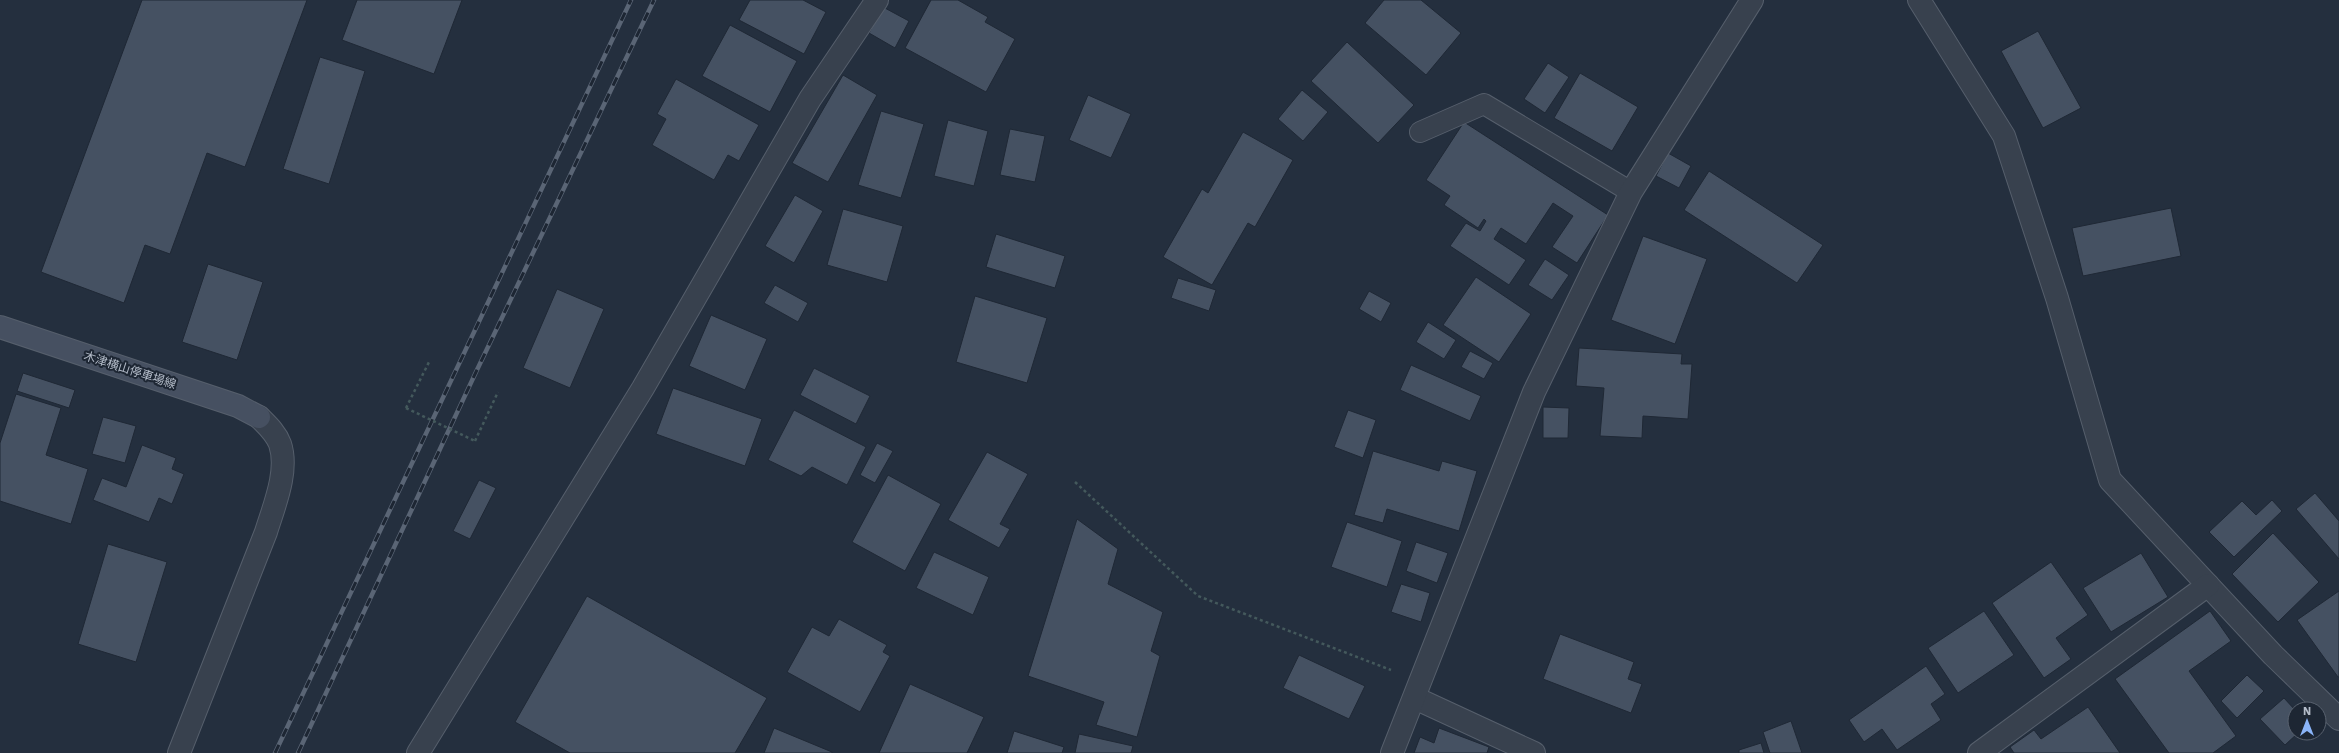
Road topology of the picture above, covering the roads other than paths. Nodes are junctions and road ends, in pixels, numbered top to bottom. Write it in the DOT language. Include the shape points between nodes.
graph roads {
  1 [pos="877,0"];
  2 [pos="1752,0"];
  3 [pos="1919,0"];
  4 [pos="1420,132"];
  5 [pos="1631,192"];
  6 [pos="0,327"];
  7 [pos="259,417"];
  8 [pos="2208,585"];
  9 [pos="1418,690"];
  10 [pos="2339,719"];
  11 [pos="179,753"];
  12 [pos="418,753"];
  13 [pos="1392,753"];
  14 [pos="1534,753"];
  15 [pos="1979,753"];
  1 -- 12 [label="street" via="810,99 643,388"];
  2 -- 5 [label="street"];
  3 -- 8 [label="street" via="2004,136 2110,480"];
  4 -- 5 [label="lane" via="1484,104"];
  5 -- 9 [label="street" via="1534,392"];
  6 -- 7 [label="main road, 木津横山停車場線" via="238,406"];
  7 -- 11 [label="street" via="271,429 280,444 282,464 277,495 266,532"];
  8 -- 10 [label="street"];
  8 -- 15 [label="street"];
  9 -- 13 [label="street"];
  9 -- 14 [label="street"];
}
